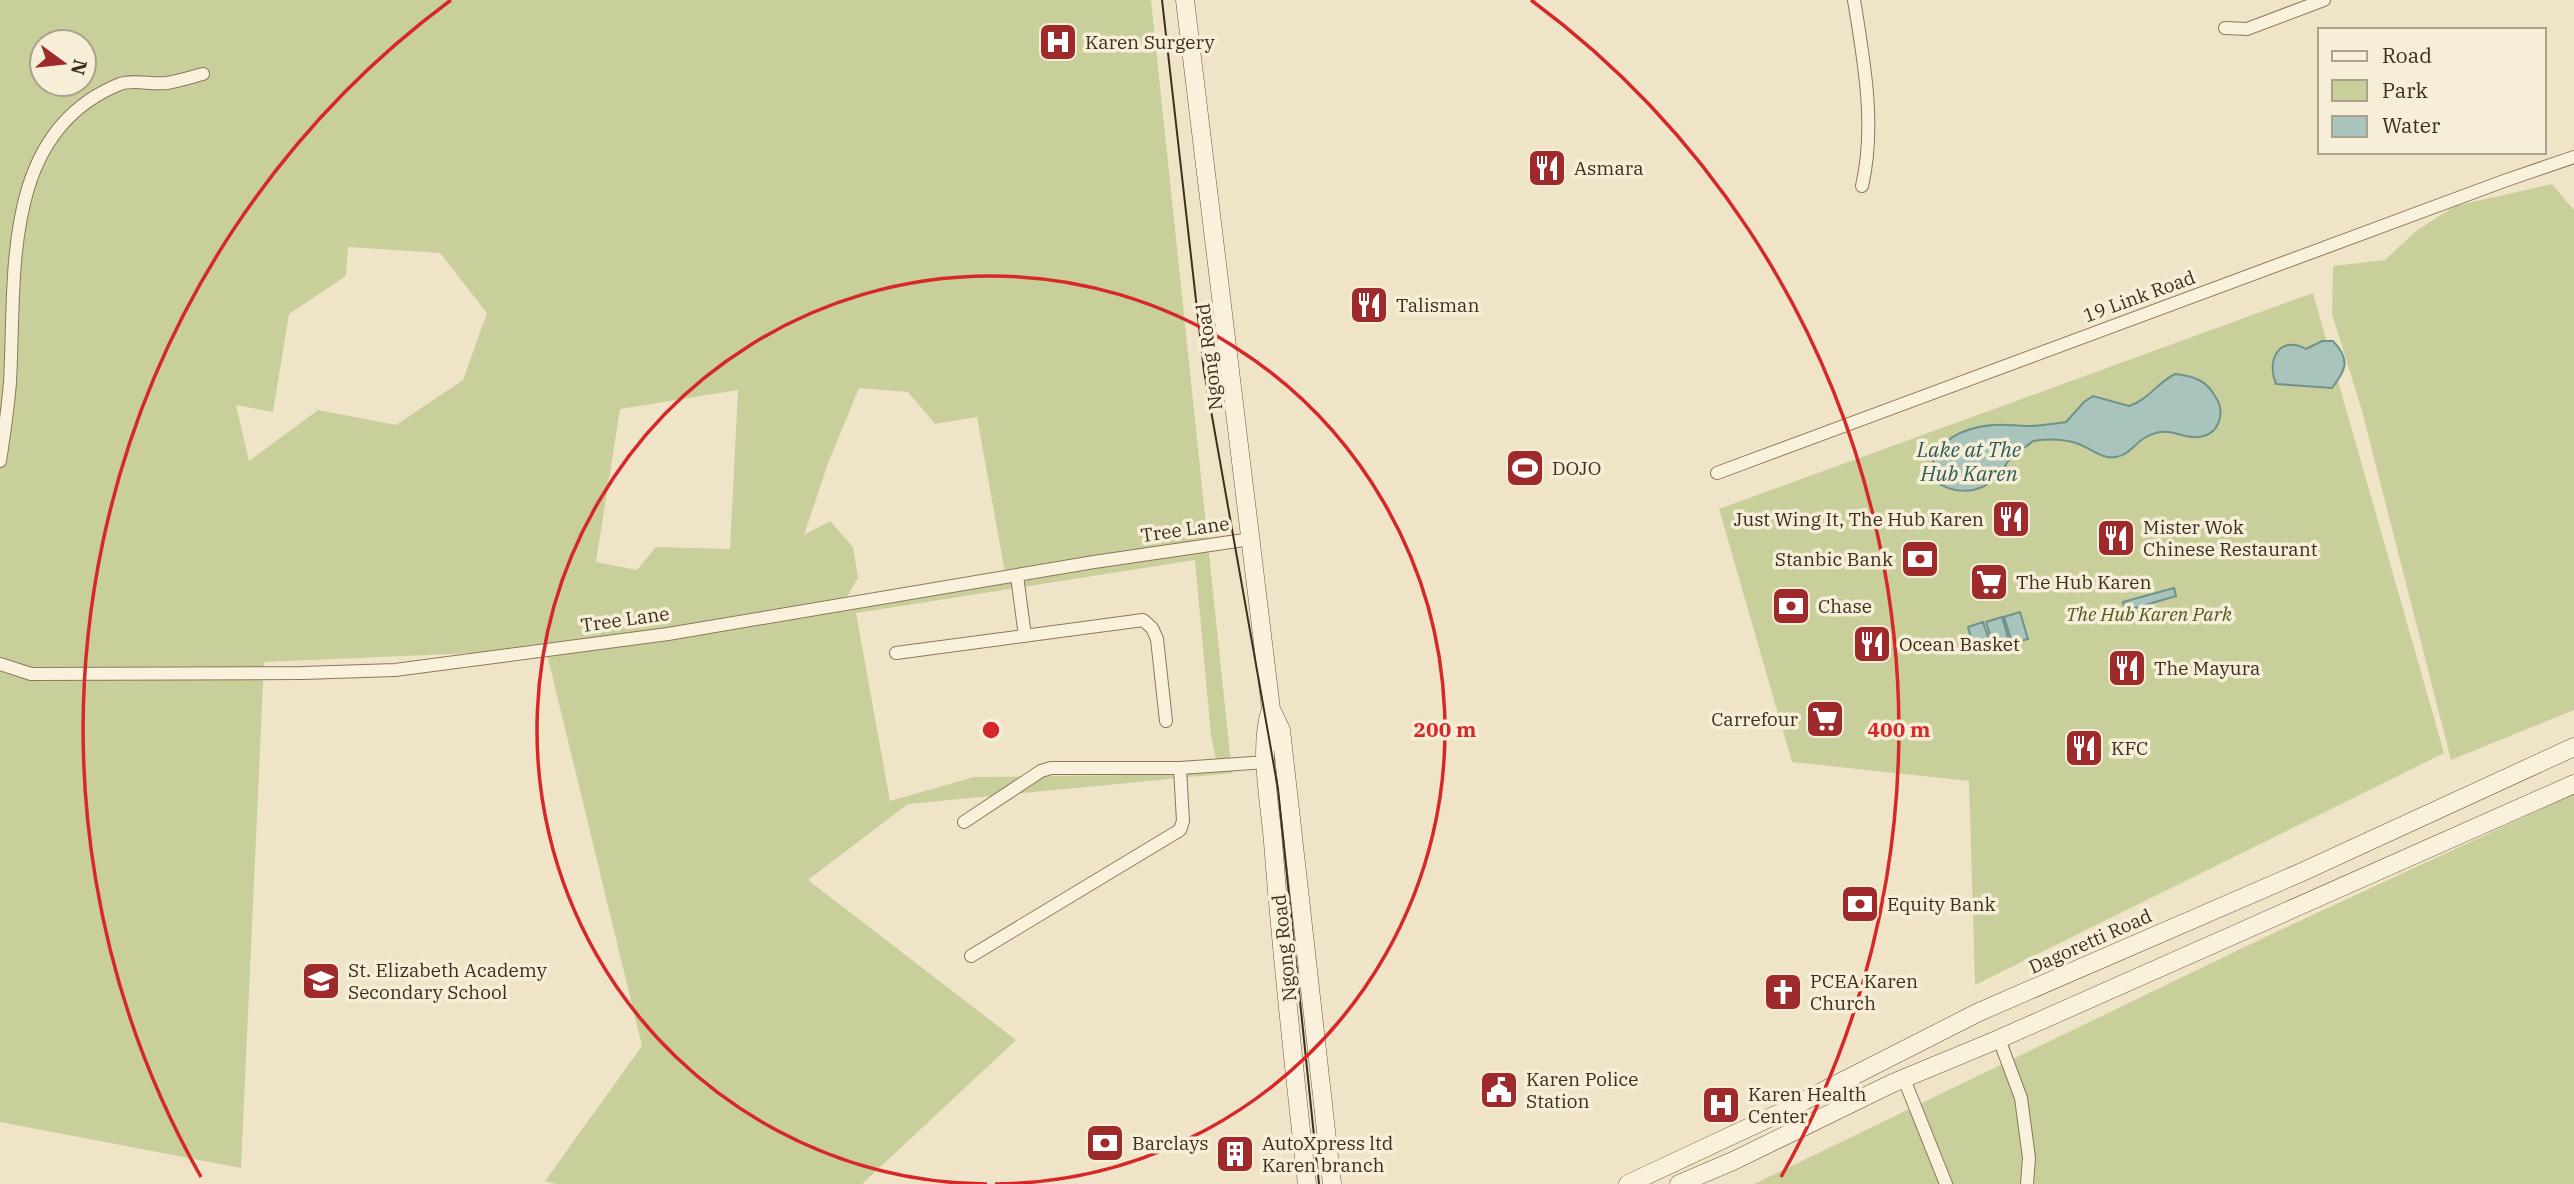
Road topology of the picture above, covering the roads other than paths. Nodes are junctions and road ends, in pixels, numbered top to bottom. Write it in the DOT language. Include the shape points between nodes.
graph roads {
  1 [pos="1185,0"];
  2 [pos="1854,0"];
  3 [pos="2325,0"];
  4 [pos="2225,28"];
  5 [pos="203,74"];
  6 [pos="2574,158"];
  7 [pos="1862,186"];
  8 [pos="5,320"];
  9 [pos="0,461"];
  10 [pos="1717,473"];
  11 [pos="1251,539"];
  12 [pos="1017,576"];
  13 [pos="1025,636"];
  14 [pos="896,653"];
  15 [pos="0,664"];
  16 [pos="1271,709"];
  17 [pos="1166,721"];
  18 [pos="2574,747"];
  19 [pos="1267,762"];
  20 [pos="1180,768"];
  21 [pos="2574,784"];
  22 [pos="964,822"];
  23 [pos="1301,916"];
  24 [pos="1279,919"];
  25 [pos="971,956"];
  26 [pos="1999,1039"];
  27 [pos="1904,1079"];
  28 [pos="1307,1184"];
  29 [pos="1332,1184"];
  30 [pos="1628,1184"];
  31 [pos="1679,1184"];
  32 [pos="1946,1184"];
  33 [pos="2026,1184"];
  1 -- 11 [label="main road, Ngong Road"];
  2 -- 7 [label="street" via="1868,110 1869,157"];
  3 -- 4 [label="street" via="2247,29"];
  5 -- 8 [label="street" via="166,83 122,83 79,105 61,122 23,192"];
  6 -- 10 [label="street, 19 Link Road"];
  8 -- 9 [label="street" via="10,382"];
  11 -- 12 [label="street, Tree Lane"];
  11 -- 16 [label="main road, Ngong Road"];
  12 -- 13 [label="street"];
  12 -- 15 [label="street, Tree Lane" via="668,634 395,670 31,674"];
  13 -- 14 [label="street"];
  13 -- 17 [label="street" via="1143,620 1157,639"];
  16 -- 19 [label="main road, Ngong Road"];
  16 -- 23 [label="main road, Ngong Road" via="1281,730"];
  18 -- 30 [label="main road, Dagoretti Road" via="1979,1013"];
  19 -- 20 [label="street"];
  19 -- 24 [label="main road, Ngong Road"];
  20 -- 22 [label="street" via="1051,768"];
  20 -- 25 [label="street" via="1180,830"];
  21 -- 26 [label="main road"];
  23 -- 24 [label="main road"];
  23 -- 29 [label="main road, Ngong Road"];
  24 -- 28 [label="main road, Ngong Road"];
  26 -- 27 [label="main road"];
  26 -- 33 [label="street" via="2021,1098 2029,1158"];
  27 -- 31 [label="main road"];
  27 -- 32 [label="street"];
}
